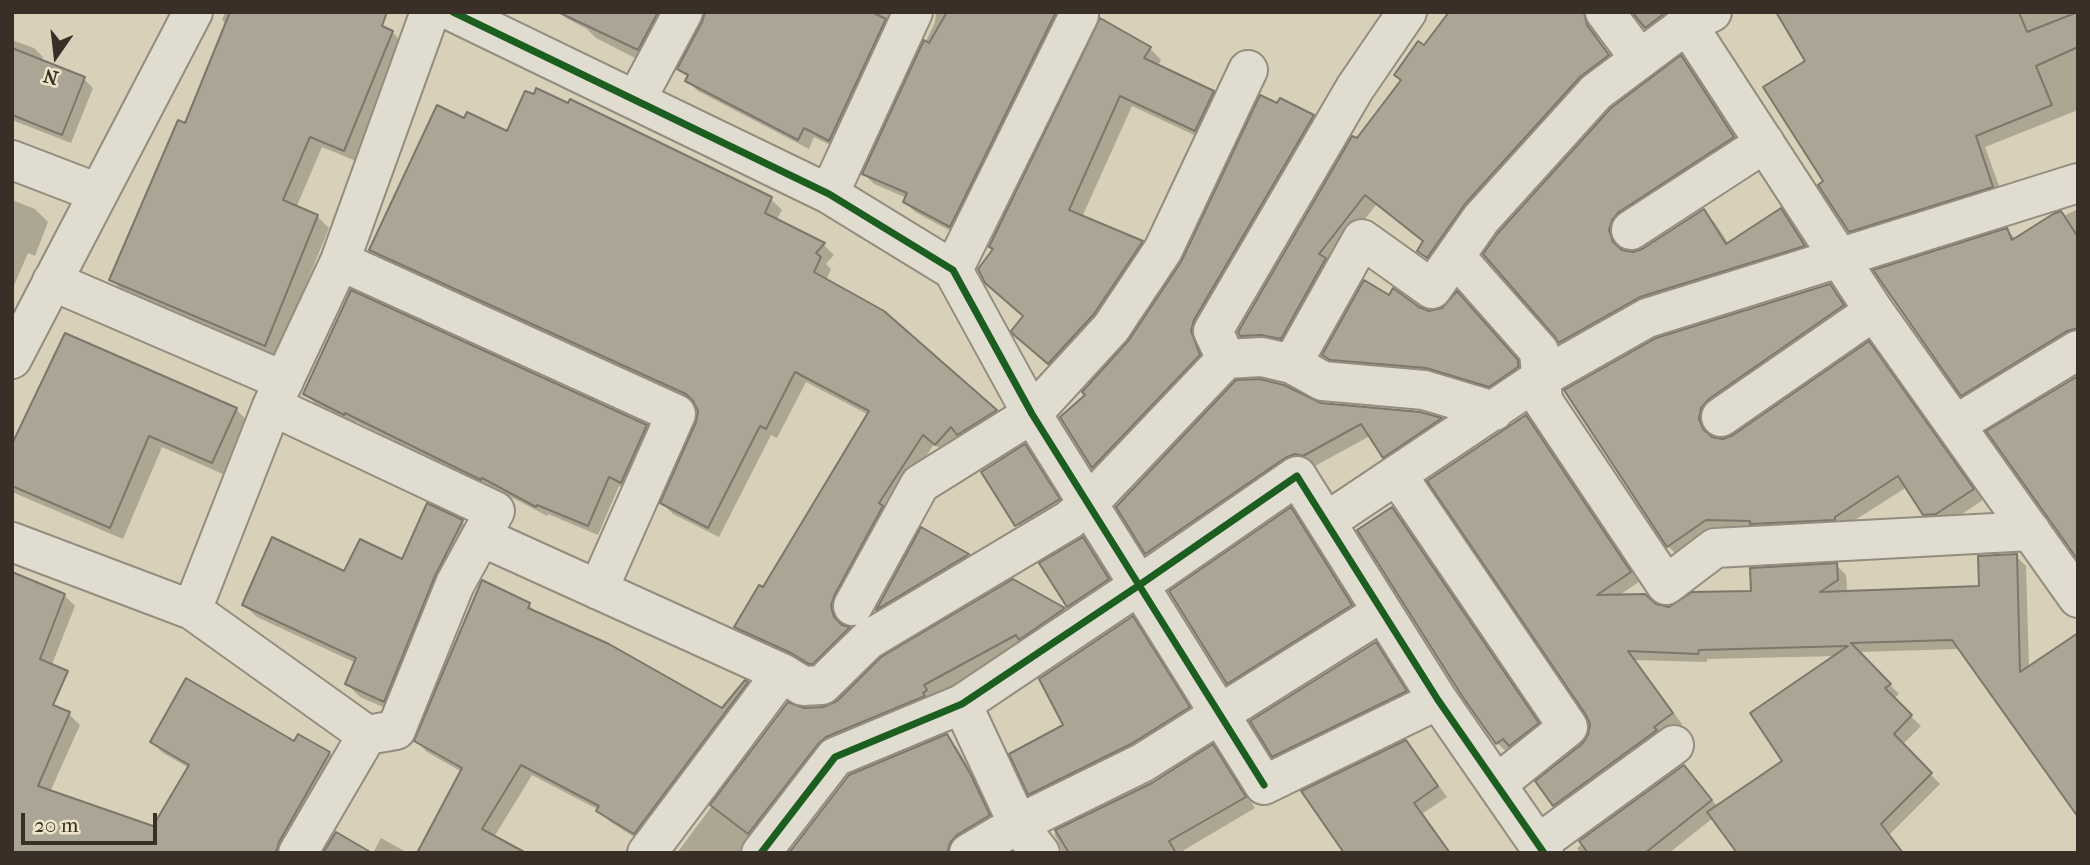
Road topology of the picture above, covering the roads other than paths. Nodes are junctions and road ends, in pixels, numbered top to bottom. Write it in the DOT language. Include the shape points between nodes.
graph roads {
  1 [pos="193,12"];
  2 [pos="430,12"];
  3 [pos="453,12"];
  4 [pos="683,12"];
  5 [pos="913,12"];
  6 [pos="1407,12"];
  7 [pos="1605,12"];
  8 [pos="1079,15"];
  9 [pos="1700,18"];
  10 [pos="1640,60"];
  11 [pos="1248,70"];
  12 [pos="636,100"];
  13 [pos="1765,143"];
  14 [pos="12,160"];
  15 [pos="2078,183"];
  16 [pos="97,193"];
  17 [pos="829,194"];
  18 [pos="1631,230"];
  19 [pos="1455,256"];
  20 [pos="1840,258"];
  21 [pos="340,261"];
  22 [pos="953,270"];
  23 [pos="52,281"];
  24 [pos="1874,311"];
  25 [pos="2078,350"];
  26 [pos="12,359"];
  27 [pos="1226,359"];
  28 [pos="1292,364"];
  29 [pos="1542,378"];
  30 [pos="278,393"];
  31 [pos="1494,411"];
  32 [pos="1032,414"];
  33 [pos="1721,417"];
  34 [pos="1955,425"];
  35 [pos="1397,475"];
  36 [pos="1088,505"];
  37 [pos="1326,522"];
  38 [pos="2031,531"];
  39 [pos="482,537"];
  40 [pos="12,542"];
  41 [pos="1138,586"];
  42 [pos="598,590"];
  43 [pos="2078,598"];
  44 [pos="853,606"];
  45 [pos="192,610"];
  46 [pos="1382,612"];
  47 [pos="782,673"];
  48 [pos="1438,700"];
  49 [pos="962,704"];
  50 [pos="1219,715"];
  51 [pos="368,735"];
  52 [pos="1674,745"];
  53 [pos="1497,784"];
  54 [pos="1029,838"];
  55 [pos="1541,849"];
  56 [pos="298,853"];
  57 [pos="646,853"];
  58 [pos="761,853"];
  59 [pos="969,853"];
  1 -- 16 [label="street"];
  2 -- 21 [label="street"];
  3 -- 12 [label="street"];
  4 -- 12 [label="street"];
  5 -- 17 [label="street"];
  6 -- 27 [label="street" via="1355,88 1213,331"];
  7 -- 10 [label="street"];
  8 -- 22 [label="street"];
  9 -- 10 [label="street"];
  9 -- 13 [label="street"];
  10 -- 19 [label="street" via="1596,92 1481,219"];
  11 -- 32 [label="street" via="1163,250 1111,328"];
  12 -- 17 [label="street"];
  13 -- 18 [label="street"];
  13 -- 20 [label="street"];
  14 -- 16 [label="street"];
  15 -- 20 [label="street"];
  16 -- 23 [label="street"];
  17 -- 22 [label="street"];
  19 -- 28 [label="street" via="1432,289 1362,239"];
  19 -- 29 [label="street" via="1539,351"];
  20 -- 24 [label="street"];
  20 -- 29 [label="street" via="1647,318"];
  21 -- 30 [label="street"];
  21 -- 42 [label="street" via="676,414"];
  22 -- 32 [label="street"];
  23 -- 26 [label="street"];
  23 -- 30 [label="street"];
  24 -- 33 [label="street"];
  24 -- 34 [label="street"];
  25 -- 34 [label="street"];
  27 -- 28 [label="street" via="1262,357"];
  27 -- 36 [label="street"];
  28 -- 31 [label="street" via="1323,380 1424,390"];
  29 -- 31 [label="street"];
  29 -- 38 [label="street" via="1543,401 1666,585 1715,548"];
  30 -- 39 [label="street" via="495,511"];
  30 -- 45 [label="street"];
  31 -- 35 [label="street"];
  32 -- 36 [label="street"];
  32 -- 44 [label="street" via="920,484"];
  34 -- 38 [label="street"];
  35 -- 37 [label="street"];
  35 -- 53 [label="street" via="1568,727"];
  36 -- 41 [label="street"];
  36 -- 47 [label="street" via="868,640 822,685 803,686"];
  37 -- 41 [label="street" via="1297,476"];
  37 -- 46 [label="street"];
  38 -- 43 [label="street"];
  39 -- 42 [label="street"];
  39 -- 51 [label="street" via="455,584 396,730"];
  40 -- 45 [label="street"];
  41 -- 49 [label="street"];
  41 -- 50 [label="street"];
  42 -- 47 [label="street"];
  45 -- 51 [label="street"];
  46 -- 48 [label="street"];
  46 -- 50 [label="street"];
  47 -- 57 [label="street"];
  48 -- 50 [label="street" via="1264,785"];
  48 -- 53 [label="street"];
  49 -- 54 [label="street"];
  49 -- 58 [label="street" via="835,757"];
  50 -- 54 [label="street"];
  51 -- 56 [label="street"];
  52 -- 55 [label="street"];
  53 -- 55 [label="street"];
  54 -- 59 [label="street"];
}
